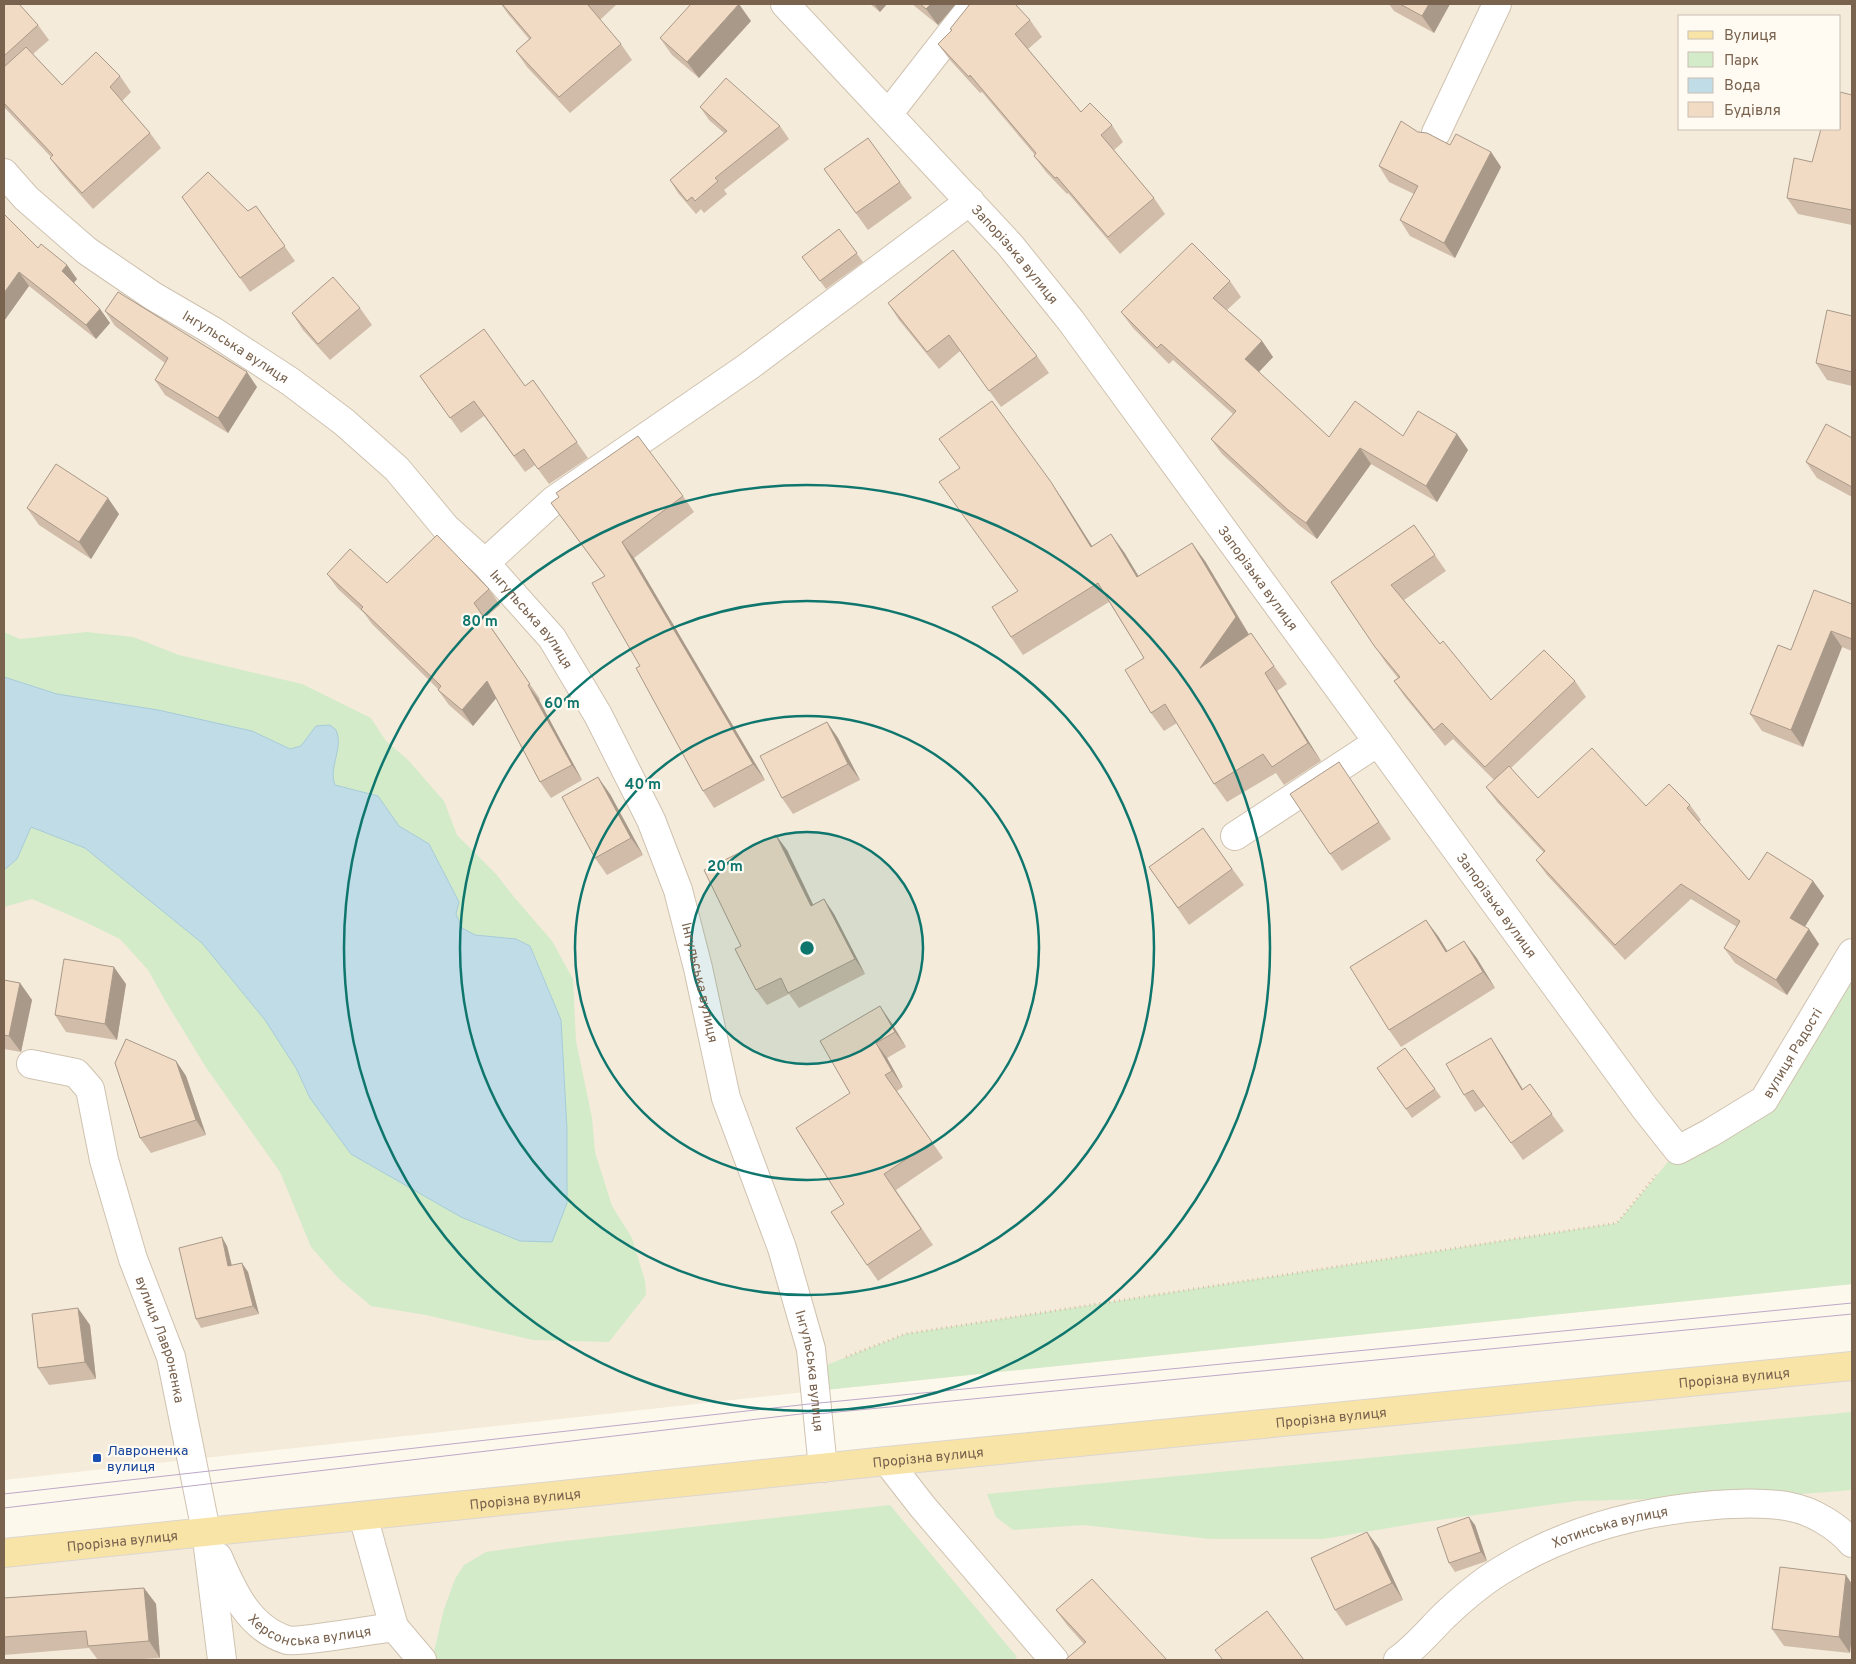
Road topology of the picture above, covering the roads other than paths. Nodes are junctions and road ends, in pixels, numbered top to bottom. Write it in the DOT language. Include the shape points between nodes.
graph roads {
  1 [pos="785,4"];
  2 [pos="974,4"];
  3 [pos="1497,4"];
  4 [pos="889,113"];
  5 [pos="1436,133"];
  6 [pos="4,173"];
  7 [pos="970,202"];
  8 [pos="485,563"];
  9 [pos="1378,742"];
  10 [pos="1235,836"];
  11 [pos="1852,953"];
  12 [pos="31,1064"];
  13 [pos="1710,1133"];
  14 [pos="1852,1366"];
  15 [pos="887,1461"];
  16 [pos="823,1468"];
  17 [pos="363,1516"];
  18 [pos="206,1531"];
  19 [pos="1852,1543"];
  20 [pos="4,1553"];
  21 [pos="394,1627"];
  22 [pos="222,1660"];
  23 [pos="422,1660"];
  24 [pos="1054,1660"];
  25 [pos="1398,1660"];
  1 -- 4 [label="street, Запорізька вулиця"];
  2 -- 4 [label="street"];
  3 -- 5 [label="street"];
  4 -- 7 [label="street, Запорізька вулиця"];
  6 -- 8 [label="street, Інгульська вулиця" via="26,198 87,251 291,382 344,422 397,469 446,528"];
  7 -- 8 [label="street" via="750,366 554,500"];
  7 -- 9 [label="street, Запорізька вулиця" via="1010,245 1071,321"];
  8 -- 16 [label="street, Інгульська вулиця" via="552,638 598,715 651,820 678,890 726,1098 782,1248 810,1350"];
  9 -- 10 [label="street"];
  9 -- 13 [label="street, Запорізька вулиця" via="1678,1150"];
  11 -- 13 [label="street, вулиця Радості" via="1764,1100"];
  12 -- 18 [label="street, вулиця Лавроненка" via="76,1073 90,1089 104,1160 133,1259 171,1356"];
  14 -- 15 [label="main road, Прорізна вулиця"];
  15 -- 16 [label="main road, Прорізна вулиця"];
  15 -- 24 [label="street"];
  16 -- 17 [label="main road, Прорізна вулиця"];
  17 -- 18 [label="main road, Прорізна вулиця"];
  17 -- 21 [label="street"];
  18 -- 20 [label="main road, Прорізна вулиця"];
  18 -- 21 [label="street, Херсонська вулиця" via="234,1594 257,1624 289,1640"];
  18 -- 22 [label="street, вулиця Лавроненка"];
  19 -- 25 [label="street, Хотинська вулиця" via="1820,1518 1792,1507 1740,1503 1675,1508 1616,1521 1554,1543 1506,1567 1467,1595"];
  21 -- 23 [label="street, Херсонська вулиця"];
}
